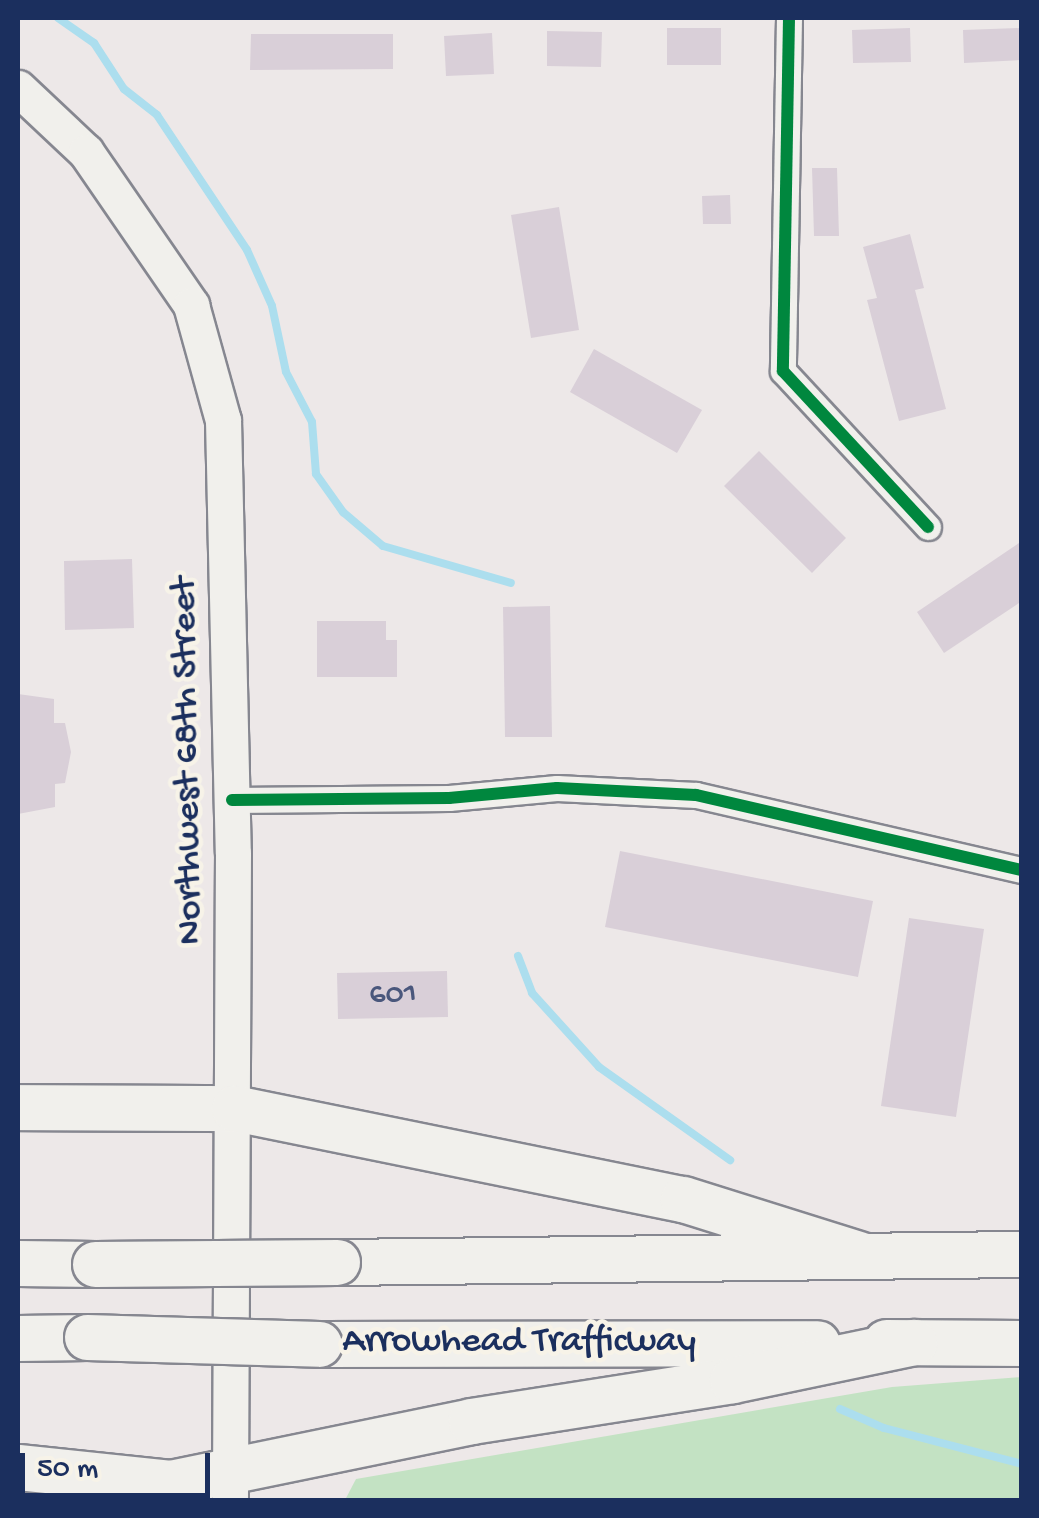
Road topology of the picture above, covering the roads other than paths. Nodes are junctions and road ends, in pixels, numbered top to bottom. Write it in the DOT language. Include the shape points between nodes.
graph roads {
  1 [pos="789,18"];
  2 [pos="18,88"];
  3 [pos="928,528"];
  4 [pos="232,800"];
  5 [pos="1022,870"];
  6 [pos="18,1107"];
  7 [pos="234,1108"];
  8 [pos="859,1254"];
  9 [pos="1022,1254"];
  10 [pos="18,1263"];
  11 [pos="18,1338"];
  12 [pos="914,1342"];
  13 [pos="1022,1343"];
  14 [pos="18,1467"];
  15 [pos="230,1487"];
  1 -- 3 [label="street" via="783,370"];
  2 -- 4 [label="main road, Northwest 68th Street" via="86,152 191,305 212,368 228,486"];
  4 -- 5 [label="street" via="448,798 556,788 663,792"];
  4 -- 7 [label="main road, Northwest 68th Street"];
  6 -- 7 [label="highway"];
  7 -- 8 [label="highway" via="684,1199"];
  7 -- 15 [label="main road, Northwest 68th Street"];
  8 -- 9 [label="highway"];
  8 -- 10 [label="highway, bridge"];
  11 -- 12 [label="highway, Arrowhead Trafficway, bridge"];
  12 -- 13 [label="highway, Arrowhead Trafficway"];
  12 -- 15 [label="highway" via="732,1380 471,1421"];
  14 -- 15 [label="highway"];
}
